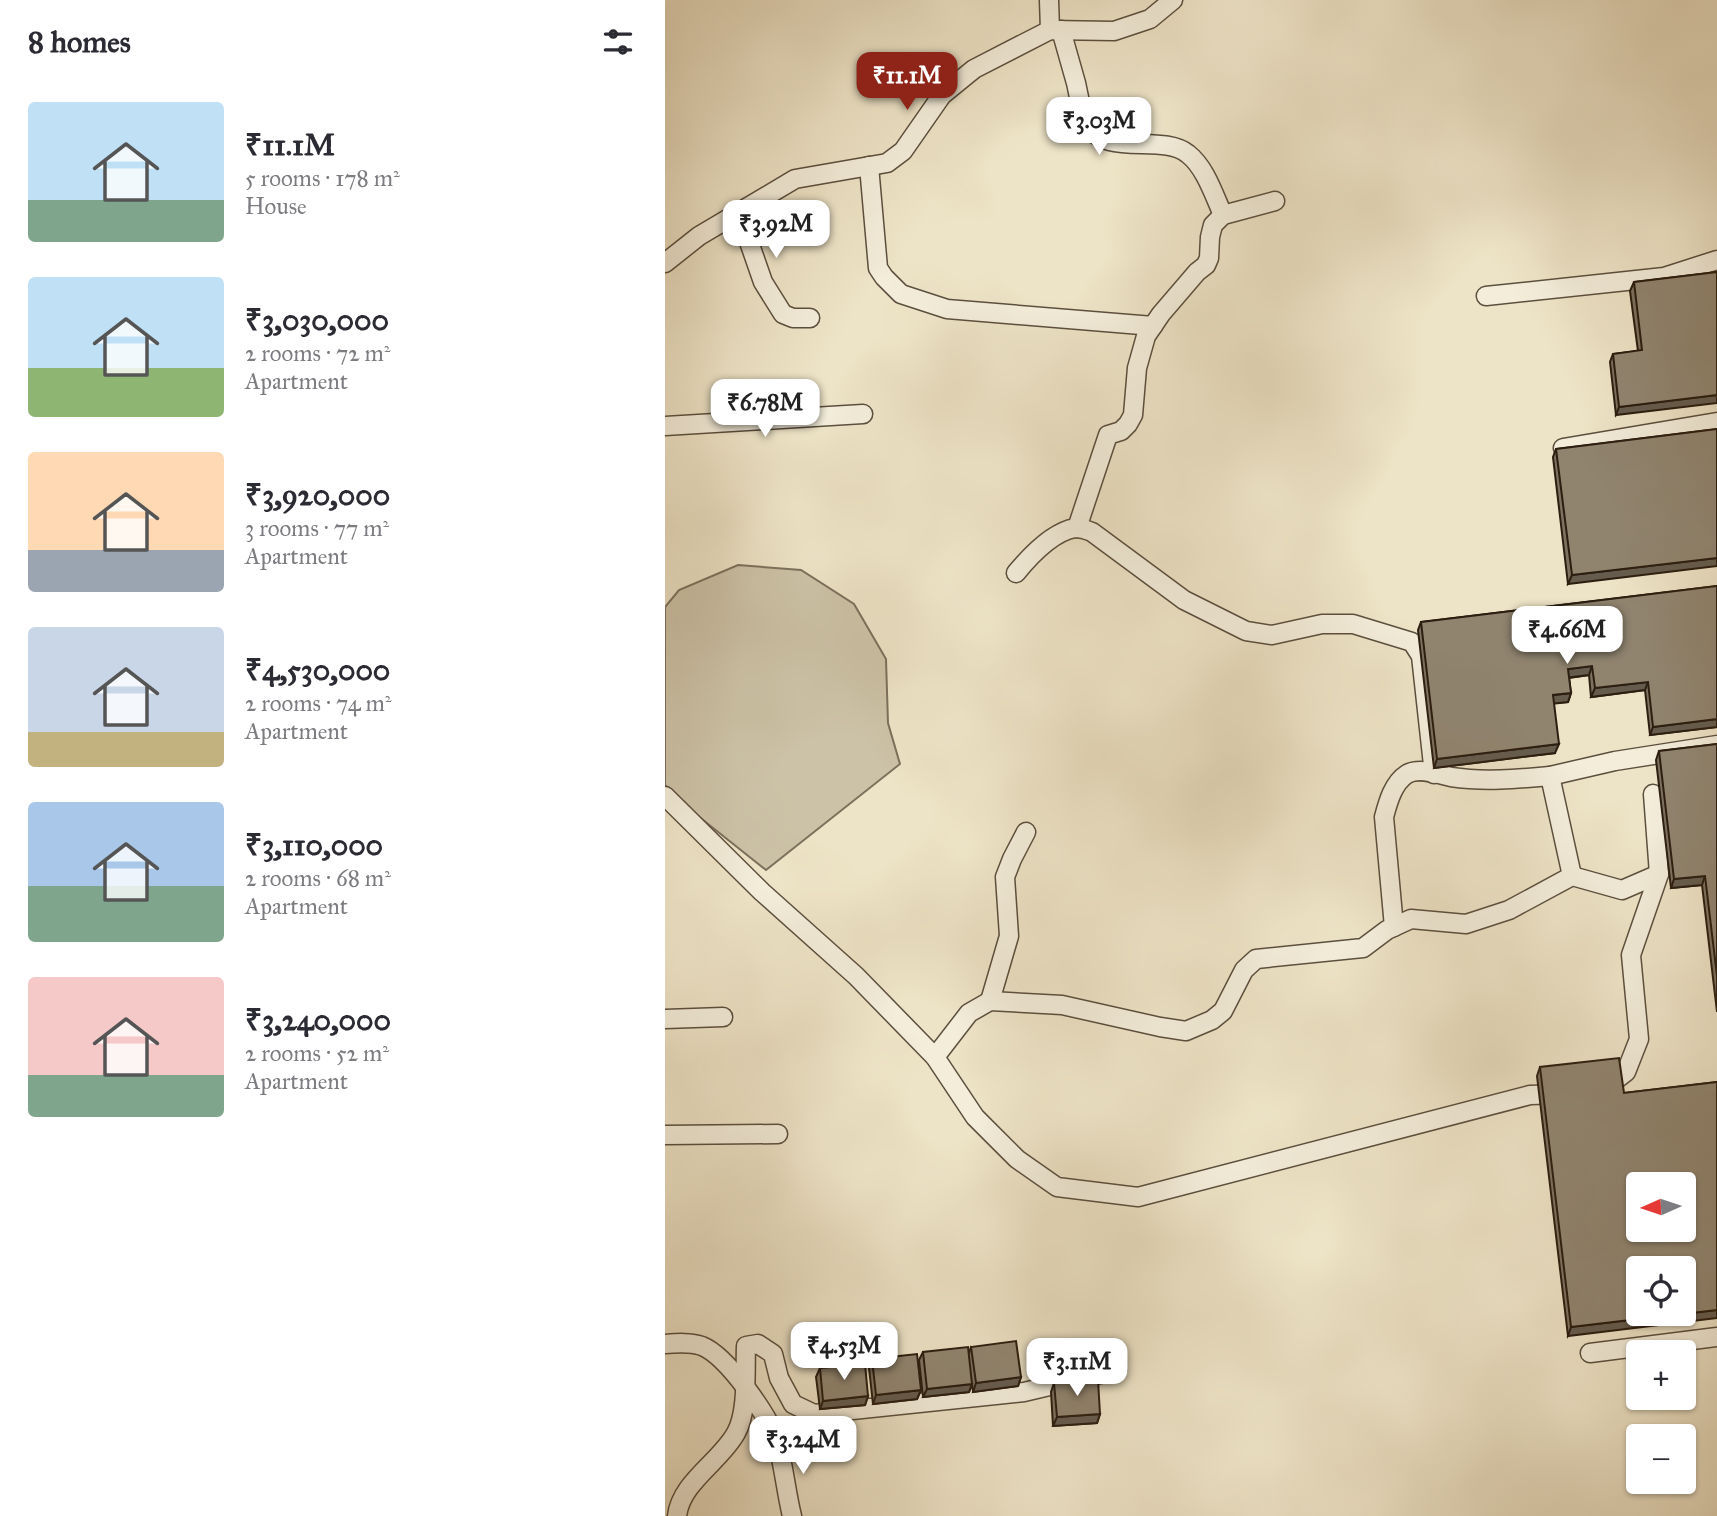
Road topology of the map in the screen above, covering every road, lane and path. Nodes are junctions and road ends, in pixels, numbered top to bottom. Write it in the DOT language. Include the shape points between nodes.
graph roads {
  1 [pos="1049,0"];
  2 [pos="1173,0"];
  3 [pos="1055,30"];
  4 [pos="869,166"];
  5 [pos="1275,201"];
  6 [pos="739,212"];
  7 [pos="1223,215"];
  8 [pos="1717,260"];
  9 [pos="665,263"];
  10 [pos="1486,296"];
  11 [pos="810,318"];
  12 [pos="1153,326"];
  13 [pos="863,414"];
  14 [pos="1717,422"];
  15 [pos="665,426"];
  16 [pos="1563,448"];
  17 [pos="1077,528"];
  18 [pos="1016,573"];
  19 [pos="1717,746"];
  20 [pos="1434,774"];
  21 [pos="1550,776"];
  22 [pos="1653,794"];
  23 [pos="665,796"];
  24 [pos="1027,832"];
  25 [pos="1659,874"];
  26 [pos="1572,876"];
  27 [pos="1394,926"];
  28 [pos="990,1002"];
  29 [pos="723,1017"];
  30 [pos="665,1019"];
  31 [pos="935,1057"];
  32 [pos="665,1135"];
  33 [pos="778,1135"];
  34 [pos="1717,1337"];
  35 [pos="665,1344"];
  36 [pos="1590,1353"];
  37 [pos="1117,1370"];
  38 [pos="744,1387"];
  39 [pos="677,1516"];
  40 [pos="792,1516"];
  1 -- 3 [label="street"];
  2 -- 3 [label="street" via="1150,19 1114,31"];
  3 -- 4 [label="street" via="974,69 942,95 903,151 887,163"];
  3 -- 7 [label="street" via="1092,130 1118,142 1171,146 1186,152 1196,162"];
  4 -- 6 [label="street" via="795,179"];
  4 -- 12 [label="street" via="878,268 901,294 947,309"];
  5 -- 7 [label="street"];
  6 -- 9 [label="street"];
  6 -- 11 [label="street" via="763,282 783,314"];
  7 -- 12 [label="street" via="1213,225 1206,265"];
  8 -- 10 [label="street" via="1664,277"];
  12 -- 17 [label="street" via="1137,368 1132,415 1121,431 1108,435"];
  13 -- 15 [label="street"];
  14 -- 16 [label="street"];
  17 -- 18 [label="street" via="1061,533"];
  17 -- 20 [label="street" via="1092,531 1184,600 1246,631 1272,635 1322,624 1353,624 1412,642 1420,656"];
  19 -- 21 [label="street"];
  20 -- 21 [label="street" via="1472,780"];
  20 -- 27 [label="street" via="1416,771 1397,783 1384,817"];
  21 -- 26 [label="street"];
  22 -- 25 [label="street"];
  23 -- 31 [label="street"];
  24 -- 28 [label="street" via="1005,877 1009,936"];
  25 -- 26 [label="street" via="1622,890"];
  25 -- 31 [label="street" via="1631,955 1639,1039 1626,1072 1604,1089 1530,1095 1137,1196 1057,1186 1017,1159 975,1117"];
  26 -- 27 [label="street" via="1509,910 1466,924 1411,919"];
  27 -- 28 [label="street" via="1363,948 1256,959 1244,970 1223,1011 1186,1031 1062,1005"];
  28 -- 31 [label="street" via="969,1013"];
  29 -- 30 [label="street"];
  32 -- 33 [label="street"];
  34 -- 36 [label="street"];
  35 -- 38 [label="street" via="703,1347"];
  37 -- 38 [label="street" via="1024,1392 814,1414 793,1404 773,1354 758,1344 746,1346"];
  38 -- 39 [label="street" via="736,1433 688,1489"];
  38 -- 40 [label="street" via="773,1430"];
}
